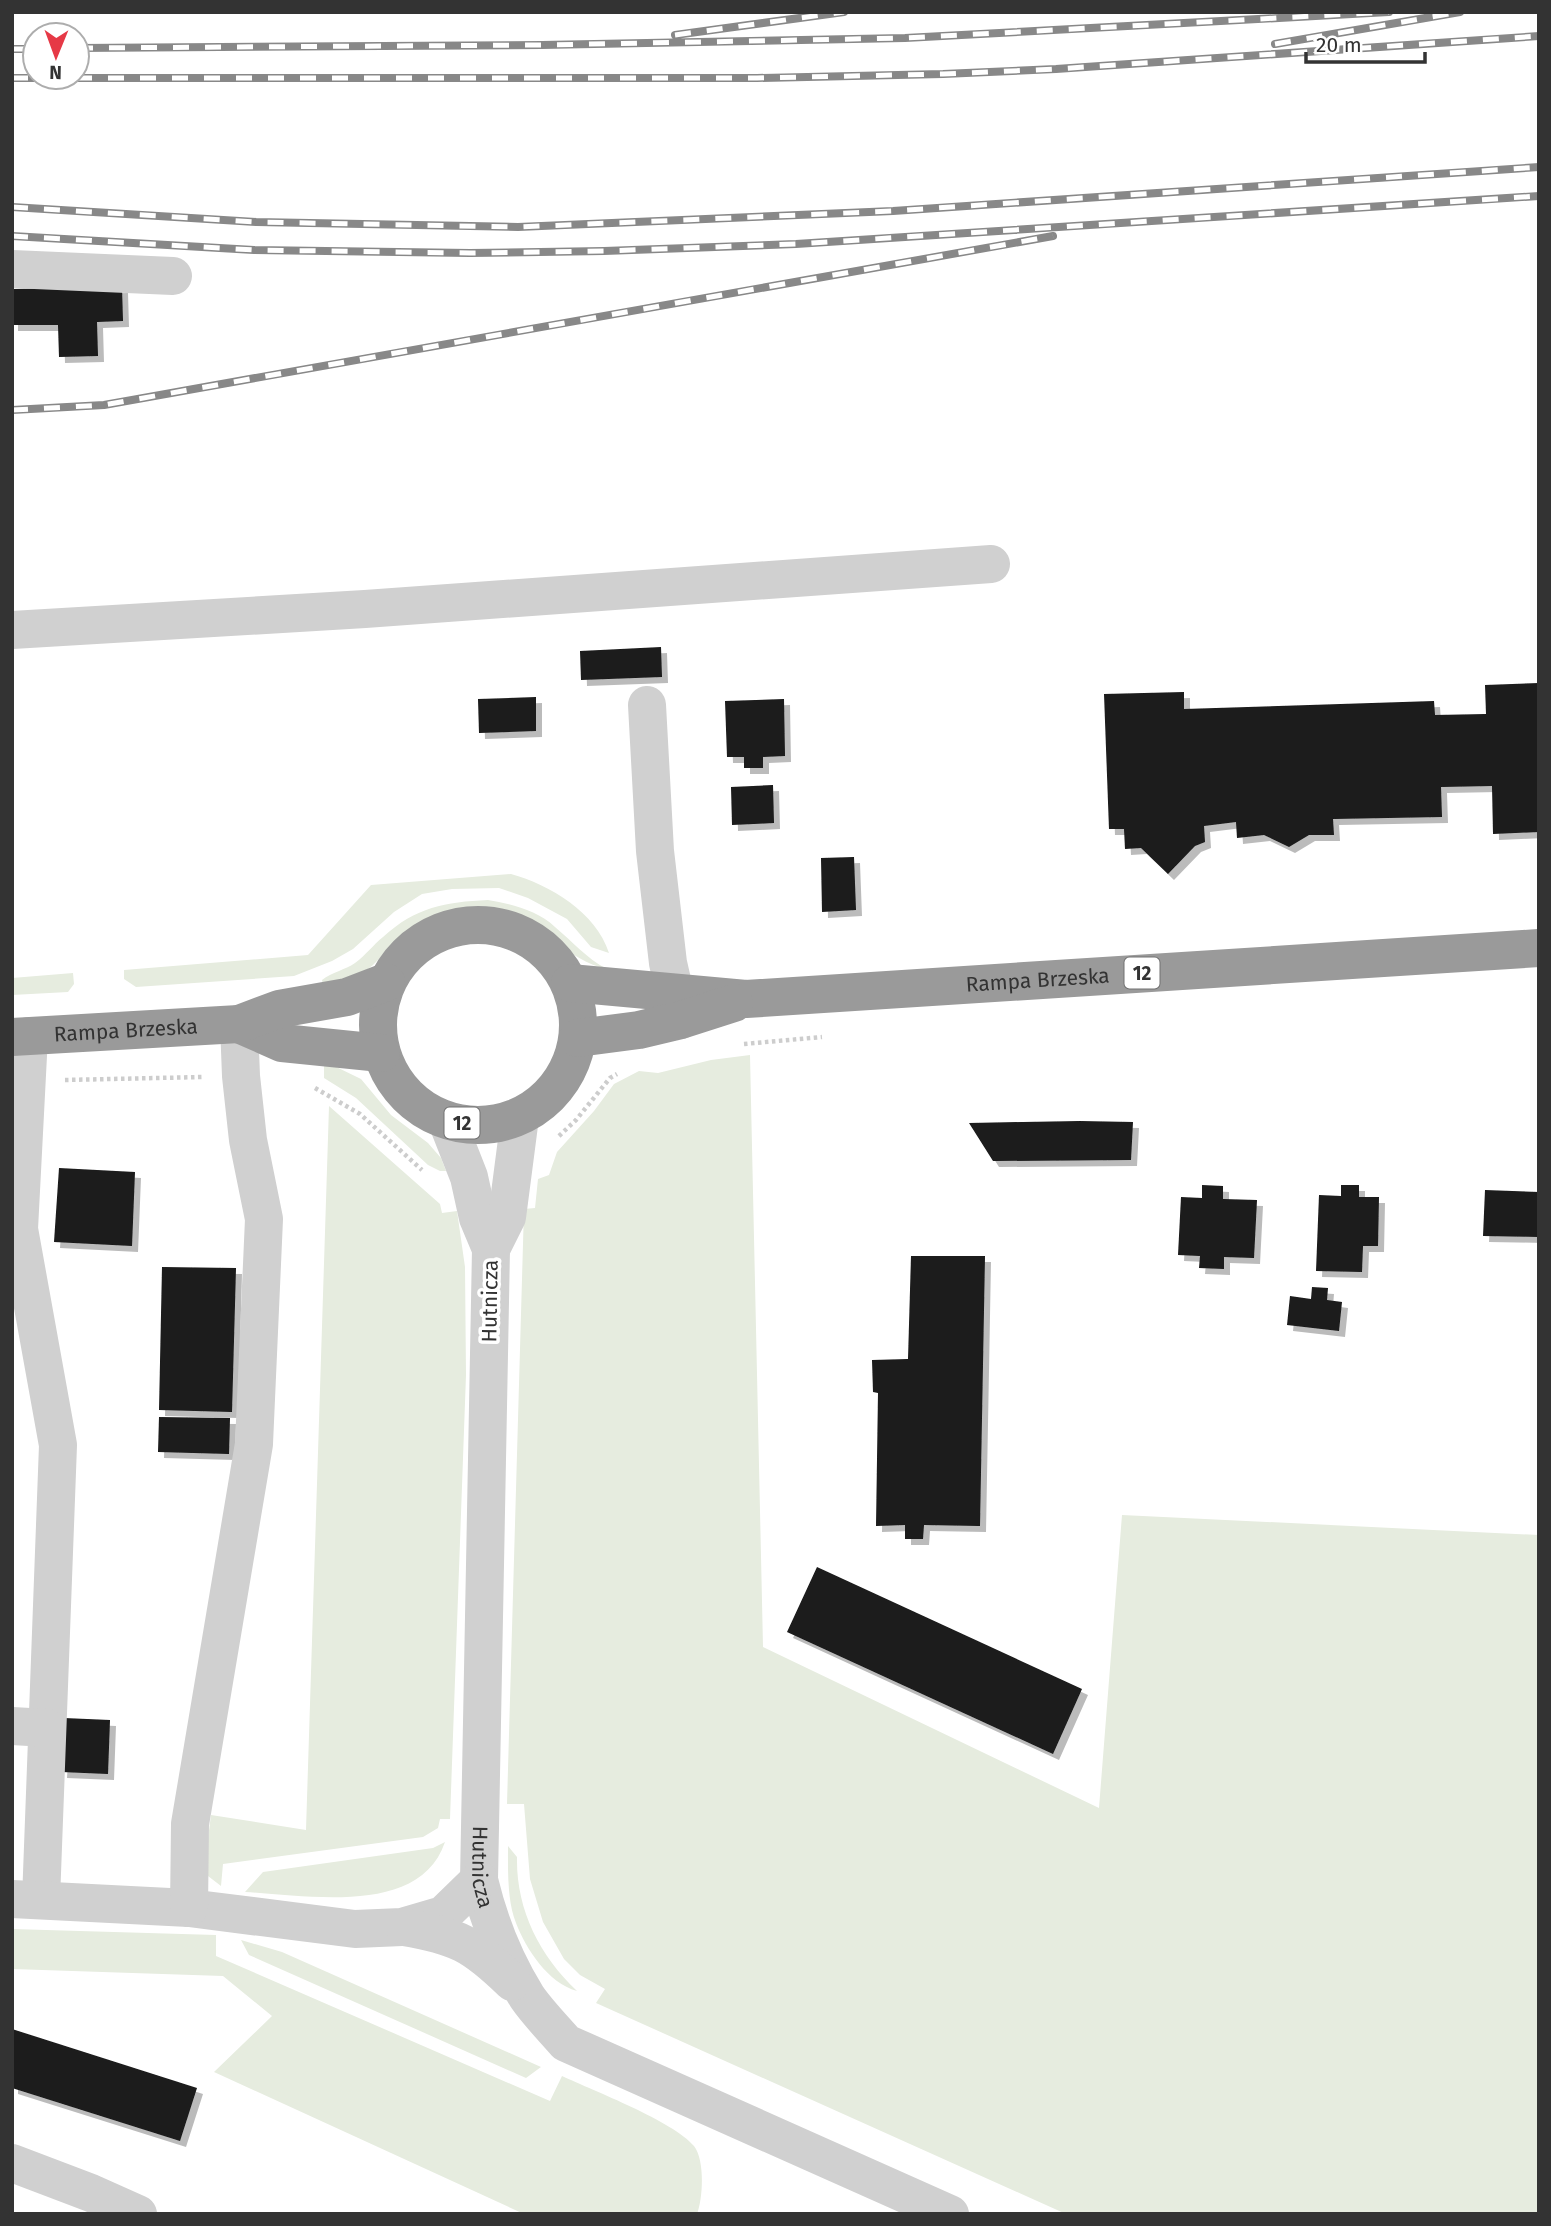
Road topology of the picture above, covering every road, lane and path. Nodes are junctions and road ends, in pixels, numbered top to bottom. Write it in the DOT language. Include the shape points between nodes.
graph roads {
  1 [pos="12,269"];
  2 [pos="173,276"];
  3 [pos="991,564"];
  4 [pos="12,630"];
  5 [pos="647,705"];
  6 [pos="1539,948"];
  7 [pos="386,982"];
  8 [pos="570,983"];
  9 [pos="678,1006"];
  10 [pos="239,1024"];
  11 [pos="21,1036"];
  12 [pos="829,1036"];
  13 [pos="578,1038"];
  14 [pos="737,1045"];
  15 [pos="381,1053"];
  16 [pos="621,1071"];
  17 [pos="241,1076"];
  18 [pos="27,1081"];
  19 [pos="310,1085"];
  20 [pos="520,1117"];
  21 [pos="447,1121"];
  22 [pos="512,1175"];
  23 [pos="469,1177"];
  24 [pos="16,1228"];
  25 [pos="491,1249"];
  26 [pos="30,1727"];
  27 [pos="479,1880"];
  28 [pos="26,1899"];
  29 [pos="189,1908"];
  30 [pos="402,1927"];
  31 [pos="528,1998"];
  32 [pos="12,2163"];
  33 [pos="929,2210"];
  34 [pos="138,2214"];
  1 -- 2 [label="street"];
  3 -- 4 [label="street"];
  5 -- 9 [label="street" via="655,851 668,963"];
  6 -- 9 [label="highway, Rampa Brzeska / 12"];
  7 -- 8 [label="highway, 12" via="405,955 431,935 462,925 495,925 526,935 552,955"];
  7 -- 10 [label="highway, Rampa Brzeska" via="347,997 279,1009"];
  7 -- 15 [label="highway, 12" via="377,1029"];
  8 -- 9 [label="highway, Rampa Brzeska / 12"];
  8 -- 13 [label="highway, 12" via="578,1010"];
  9 -- 13 [label="highway, Rampa Brzeska / 12" via="639,1030"];
  10 -- 11 [label="highway, Rampa Brzeska"];
  10 -- 15 [label="highway, Rampa Brzeska" via="282,1044"];
  10 -- 17 [label="street"];
  11 -- 18 [label="street"];
  12 -- 14 [label="path"];
  13 -- 20 [label="highway, 12" via="572,1062 559,1084"];
  15 -- 21 [label="highway, 12" via="396,1082 418,1106"];
  16 -- 22 [label="path" via="558,1137 540,1168"];
  17 -- 18 [label="path"];
  17 -- 29 [label="street" via="264,1219 254,1444 190,1824"];
  18 -- 24 [label="street"];
  19 -- 23 [label="path" via="360,1114 421,1169 446,1180"];
  20 -- 21 [label="highway, 12" via="496,1124"];
  20 -- 22 [label="street, Hutnicza"];
  21 -- 23 [label="street, Hutnicza"];
  22 -- 25 [label="street, Hutnicza" via="507,1217"];
  23 -- 25 [label="street, Hutnicza"];
  24 -- 26 [label="street" via="58,1446"];
  25 -- 27 [label="street, Hutnicza"];
  26 -- 28 [label="street"];
  27 -- 30 [label="street" via="443,1915"];
  27 -- 31 [label="street, Hutnicza" via="488,1917"];
  28 -- 29 [label="street"];
  29 -- 30 [label="street" via="355,1929"];
  30 -- 31 [label="street" via="466,1943"];
  31 -- 33 [label="street, Hutnicza" via="566,2043"];
  32 -- 34 [label="street"];
}
